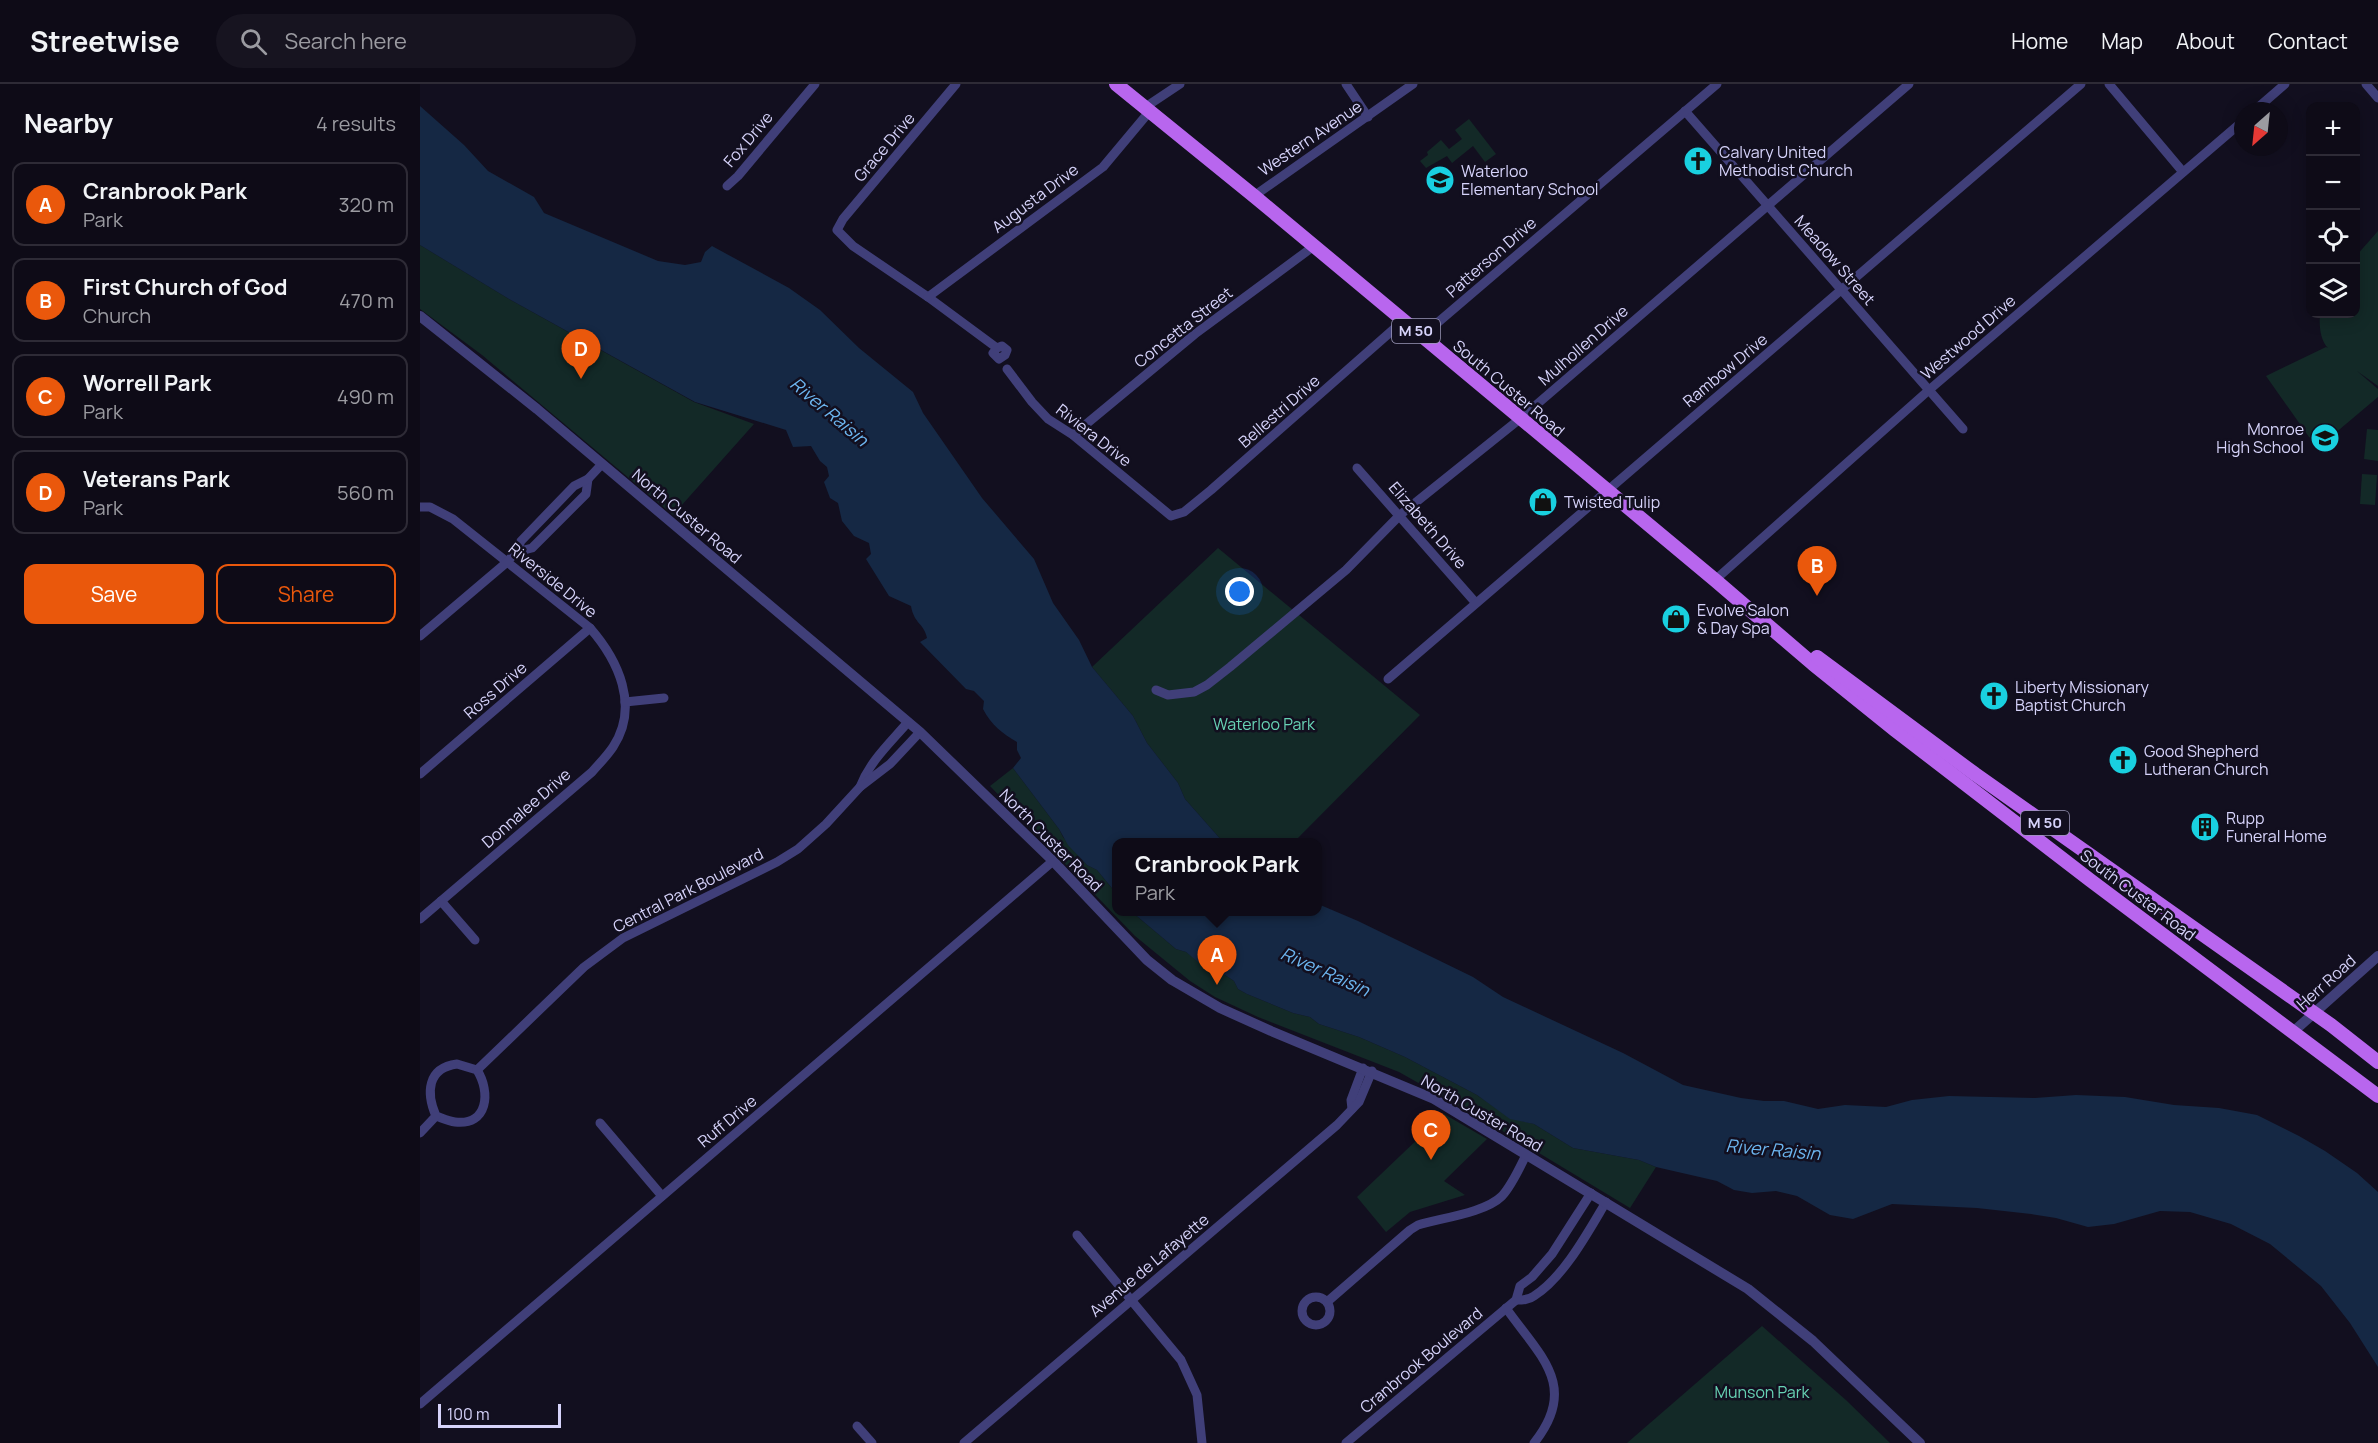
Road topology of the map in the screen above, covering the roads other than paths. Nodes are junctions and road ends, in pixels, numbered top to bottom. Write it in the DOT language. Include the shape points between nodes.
graph roads {
  1 [pos="815,84"];
  2 [pos="956,84"];
  3 [pos="1116,84"];
  4 [pos="1180,84"];
  5 [pos="1346,84"];
  6 [pos="1413,84"];
  7 [pos="1717,84"];
  8 [pos="1909,84"];
  9 [pos="2081,84"];
  10 [pos="2109,84"];
  11 [pos="2285,84"];
  12 [pos="2366,84"];
  13 [pos="2378,98"];
  14 [pos="2264,102"];
  15 [pos="1146,110"];
  16 [pos="1685,111"];
  17 [pos="1368,117"];
  18 [pos="2234,129"];
  19 [pos="2183,172"];
  20 [pos="727,186"];
  21 [pos="1254,196"];
  22 [pos="1767,205"];
  23 [pos="1314,246"];
  24 [pos="1842,291"];
  25 [pos="928,297"];
  26 [pos="420,316"];
  27 [pos="1403,321"];
  28 [pos="1422,336"];
  29 [pos="997,348"];
  30 [pos="1007,369"];
  31 [pos="1929,390"];
  32 [pos="1521,418"];
  33 [pos="1963,429"];
  34 [pos="1073,435"];
  35 [pos="602,464"];
  36 [pos="1357,468"];
  37 [pos="588,479"];
  38 [pos="1607,490"];
  39 [pos="425,507"];
  40 [pos="1400,515"];
  41 [pos="1171,516"];
  42 [pos="516,552"];
  43 [pos="506,563"];
  44 [pos="1715,580"];
  45 [pos="1475,602"];
  46 [pos="590,628"];
  47 [pos="420,636"];
  48 [pos="1388,679"];
  49 [pos="1156,690"];
  50 [pos="664,698"];
  51 [pos="625,702"];
  52 [pos="908,722"];
  53 [pos="920,732"];
  54 [pos="420,774"];
  55 [pos="860,787"];
  56 [pos="1053,861"];
  57 [pos="441,901"];
  58 [pos="420,919"];
  59 [pos="475,940"];
  60 [pos="2378,956"];
  61 [pos="2312,1013"];
  62 [pos="2294,1031"];
  63 [pos="2378,1062"];
  64 [pos="1367,1069"];
  65 [pos="477,1070"];
  66 [pos="2378,1096"];
  67 [pos="436,1116"];
  68 [pos="600,1123"];
  69 [pos="420,1132"];
  70 [pos="1526,1155"];
  71 [pos="1591,1193"];
  72 [pos="662,1196"];
  73 [pos="1606,1202"];
  74 [pos="1077,1235"];
  75 [pos="1132,1300"];
  76 [pos="1516,1300"];
  77 [pos="1327,1302"];
  78 [pos="1506,1308"];
  79 [pos="420,1404"];
  80 [pos="857,1426"];
  81 [pos="872,1443"];
  82 [pos="964,1443"];
  83 [pos="1202,1443"];
  84 [pos="1346,1443"];
  85 [pos="1534,1443"];
  86 [pos="1920,1443"];
  1 -- 20 [label="street, Fox Drive"];
  2 -- 25 [label="street, Grace Drive" via="837,230 853,246"];
  3 -- 15 [label="main road, South Custer Road / M 50"];
  4 -- 15 [label="street, Augusta Drive"];
  5 -- 17 [label="street"];
  6 -- 17 [label="street, Western Avenue"];
  7 -- 16 [label="street, Patterson Drive"];
  8 -- 22 [label="street, Mulhollen Drive"];
  9 -- 24 [label="street, Rambow Drive"];
  10 -- 19 [label="street"];
  11 -- 14 [label="street"];
  12 -- 13 [label="street"];
  15 -- 21 [label="main road, South Custer Road / M 50"];
  15 -- 25 [label="street, Augusta Drive" via="1103,167"];
  16 -- 22 [label="street, Meadow Street"];
  16 -- 28 [label="street, Patterson Drive"];
  17 -- 21 [label="street, Western Avenue"];
  18 -- 19 [label="street, Westwood Drive"];
  19 -- 31 [label="street, Westwood Drive"];
  21 -- 23 [label="main road, South Custer Road / M 50"];
  22 -- 24 [label="street, Meadow Street"];
  22 -- 32 [label="street, Mulhollen Drive"];
  23 -- 27 [label="main road, South Custer Road / M 50"];
  23 -- 34 [label="street, Concetta Street" via="1195,334"];
  24 -- 31 [label="street, Meadow Street"];
  24 -- 38 [label="street, Rambow Drive"];
  25 -- 29 [label="street"];
  26 -- 35 [label="street, North Custer Road"];
  27 -- 28 [label="main road, South Custer Road / M 50"];
  27 -- 41 [label="street, Bellestri Drive" via="1212,490 1184,512"];
  28 -- 32 [label="main road, South Custer Road / M 50"];
  30 -- 34 [label="street, Riviera Drive" via="1032,402"];
  31 -- 33 [label="street, Meadow Street"];
  31 -- 44 [label="street, Westwood Drive"];
  32 -- 38 [label="main road, South Custer Road / M 50"];
  32 -- 40 [label="street, Mulhollen Drive"];
  34 -- 41 [label="street, Riviera Drive"];
  35 -- 37 [label="street"];
  35 -- 52 [label="street, North Custer Road"];
  36 -- 40 [label="street, Elizabeth Drive"];
  37 -- 42 [label="street" via="574,486 521,541"];
  37 -- 42 [label="street" via="586,494 548,533 532,548"];
  38 -- 44 [label="main road, South Custer Road / M 50"];
  38 -- 45 [label="street, Rambow Drive"];
  39 -- 43 [label="street, Riverside Drive" via="453,519"];
  40 -- 45 [label="street, Elizabeth Drive"];
  40 -- 49 [label="street, Mulhollen Drive" via="1346,570 1207,685 1185,694 1168,695"];
  42 -- 43 [label="street"];
  43 -- 46 [label="street, Riverside Drive"];
  43 -- 47 [label="street"];
  44 -- 61 [label="main road, South Custer Road / M 50" via="1975,774"];
  44 -- 62 [label="main road, South Custer Road / M 50" via="1955,778"];
  45 -- 48 [label="street, Rambow Drive"];
  46 -- 51 [label="street, Riverside Drive" via="618,668"];
  46 -- 54 [label="street, Ross Drive"];
  50 -- 51 [label="street"];
  51 -- 57 [label="street, Donnalee Drive" via="614,746 592,772"];
  52 -- 53 [label="street, North Custer Road"];
  52 -- 55 [label="street, Central Park Boulevard" via="879,754"];
  53 -- 55 [label="street, Central Park Boulevard" via="890,764"];
  53 -- 56 [label="street, North Custer Road"];
  55 -- 65 [label="street, Central Park Boulevard" via="798,849 623,938 603,952"];
  56 -- 64 [label="street, North Custer Road" via="1147,960 1172,980 1220,1008"];
  56 -- 72 [label="street, Ruff Drive"];
  57 -- 58 [label="street, Donnalee Drive"];
  57 -- 59 [label="street"];
  60 -- 61 [label="street, Herr Road"];
  61 -- 62 [label="street, Herr Road"];
  61 -- 63 [label="main road, South Custer Road / M 50"];
  62 -- 66 [label="main road, South Custer Road / M 50"];
  64 -- 70 [label="street, North Custer Road" via="1434,1098"];
  64 -- 75 [label="street, Avenue de Lafayette" via="1351,1100 1352,1109 1337,1125"];
  65 -- 67 [label="street" via="457,1064 439,1071 429,1085 429,1101"];
  65 -- 67 [label="street" via="486,1094 482,1110 461,1122"];
  67 -- 69 [label="street"];
  68 -- 72 [label="street"];
  70 -- 71 [label="street, North Custer Road"];
  70 -- 77 [label="street" via="1498,1200 1418,1225"];
  71 -- 73 [label="street, North Custer Road"];
  71 -- 76 [label="street, Cranbrook Boulevard" via="1552,1254 1520,1286"];
  72 -- 79 [label="street, Ruff Drive"];
  73 -- 76 [label="street, Cranbrook Boulevard" via="1577,1250 1558,1272 1535,1295"];
  73 -- 86 [label="street, North Custer Road" via="1748,1288 1813,1341"];
  74 -- 75 [label="street"];
  75 -- 82 [label="street, Avenue de Lafayette"];
  75 -- 83 [label="street" via="1187,1371 1197,1395"];
  76 -- 78 [label="street, Cranbrook Boulevard"];
  78 -- 84 [label="street, Cranbrook Boulevard"];
  78 -- 85 [label="street" via="1540,1352 1553,1384 1549,1422"];
  80 -- 81 [label="street"];
}
